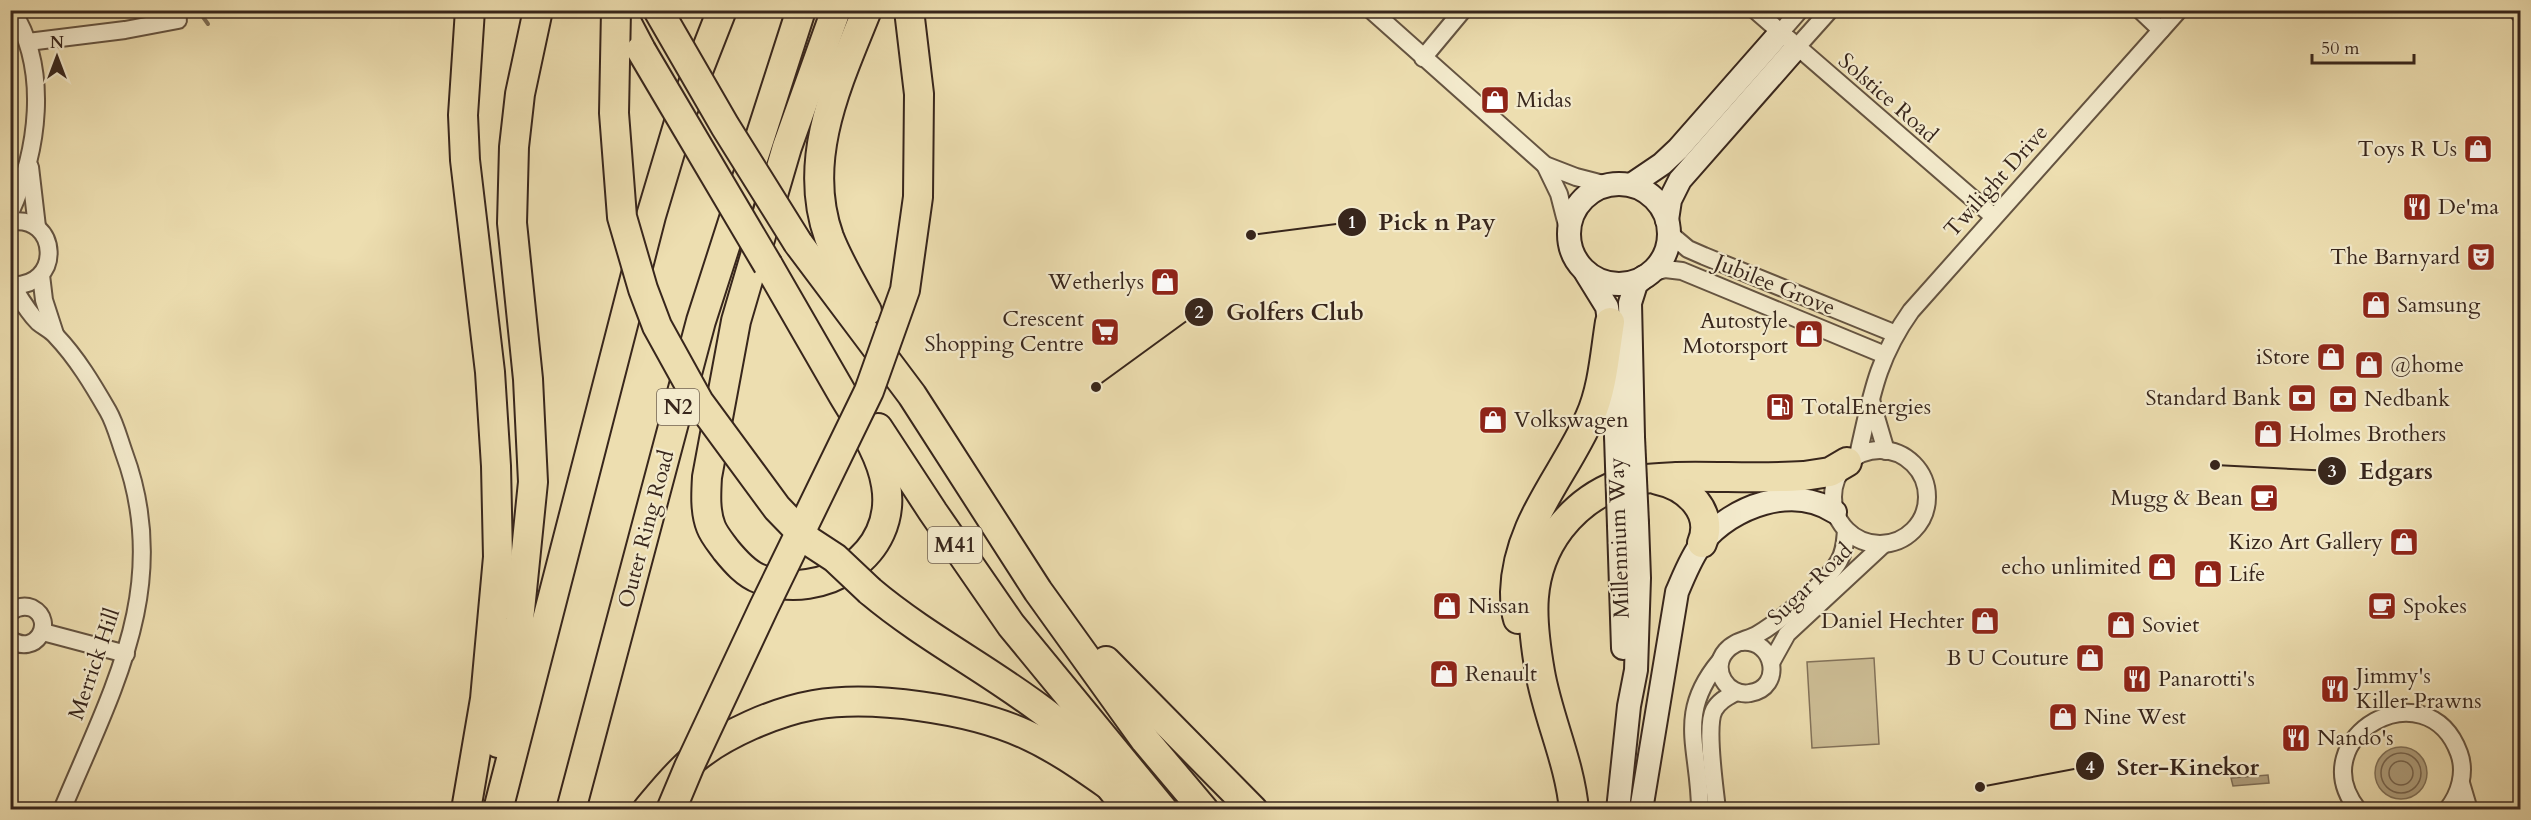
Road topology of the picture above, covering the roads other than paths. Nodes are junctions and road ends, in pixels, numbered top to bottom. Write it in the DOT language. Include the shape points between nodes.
graph roads {
  1 [pos="12,10"];
  2 [pos="470,10"];
  3 [pos="538,10"];
  4 [pos="618,10"];
  5 [pos="658,10"];
  6 [pos="722,10"];
  7 [pos="801,10"];
  8 [pos="836,10"];
  9 [pos="867,10"];
  10 [pos="909,10"];
  11 [pos="1371,10"];
  12 [pos="1463,10"];
  13 [pos="1755,10"];
  14 [pos="1800,10"];
  15 [pos="1830,10"];
  16 [pos="2140,10"];
  17 [pos="2178,10"];
  18 [pos="2517,10"];
  19 [pos="2520,14"];
  20 [pos="178,20"];
  21 [pos="2161,30"];
  22 [pos="1788,41"];
  23 [pos="28,42"];
  24 [pos="1423,58"];
  25 [pos="29,160"];
  26 [pos="1545,165"];
  27 [pos="1607,185"];
  28 [pos="1631,185"];
  29 [pos="10,213"];
  30 [pos="1994,217"];
  31 [pos="10,222"];
  32 [pos="37,227"];
  33 [pos="1668,227"];
  34 [pos="1569,233"];
  35 [pos="768,265"];
  36 [pos="1583,269"];
  37 [pos="41,275"];
  38 [pos="1645,276"];
  39 [pos="11,285"];
  40 [pos="1610,322"];
  41 [pos="55,334"];
  42 [pos="1896,334"];
  43 [pos="1885,355"];
  44 [pos="912,395"];
  45 [pos="1870,397"];
  46 [pos="1625,436"];
  47 [pos="1886,451"];
  48 [pos="1852,459"];
  49 [pos="1647,479"];
  50 [pos="1840,521"];
  51 [pos="1702,543"];
  52 [pos="1884,544"];
  53 [pos="1038,591"];
  54 [pos="10,612"];
  55 [pos="43,632"];
  56 [pos="10,639"];
  57 [pos="1742,642"];
  58 [pos="126,654"];
  59 [pos="1720,661"];
  60 [pos="1772,661"];
  61 [pos="1540,673"];
  62 [pos="1736,692"];
  63 [pos="2461,783"];
  64 [pos="1107,784"];
  65 [pos="62,810"];
  66 [pos="466,810"];
  67 [pos="483,810"];
  68 [pos="498,810"];
  69 [pos="571,810"];
  70 [pos="647,810"];
  71 [pos="671,810"];
  72 [pos="1130,810"];
  73 [pos="1163,810"];
  74 [pos="1204,810"];
  75 [pos="1252,810"];
  76 [pos="1574,810"];
  77 [pos="1618,810"];
  78 [pos="1641,810"];
  79 [pos="1700,810"];
  80 [pos="1717,810"];
  81 [pos="2358,810"];
  82 [pos="2447,810"];
  83 [pos="2469,810"];
  1 -- 23 [label="street"];
  2 -- 66 [label="highway" via="463,115 465,160 490,372 498,557 485,699"];
  3 -- 67 [label="highway" via="520,94 512,223 528,379 533,482 519,620"];
  4 -- 35 [label="highway, M41, bridge"];
  4 -- 64 [label="highway, bridge" via="614,114 622,217 657,326 699,402 777,508 809,541 835,558 892,610 1053,720"];
  5 -- 44 [label="highway, M41, bridge" via="798,243"];
  6 -- 68 [label="highway" via="682,112 651,216"];
  7 -- 69 [label="highway, Outer Ring Road / N2" via="701,321"];
  8 -- 35 [label="highway" via="787,147 736,321 707,477 711,527 736,563 758,578 805,584 831,578 870,551 882,532 889,508 886,482 866,434"];
  9 -- 44 [label="highway" via="826,121 820,197 830,238 842,265"];
  10 -- 71 [label="highway, bridge" via="919,105 918,197 905,290 869,391"];
  11 -- 24 [label="street"];
  12 -- 24 [label="street"];
  13 -- 22 [label="street, Solstice Road"];
  14 -- 22 [label="street"];
  15 -- 22 [label="street"];
  16 -- 21 [label="street"];
  17 -- 21 [label="street, Twilight Drive"];
  18 -- 19 [label="street"];
  20 -- 23 [label="street"];
  21 -- 30 [label="street, Twilight Drive"];
  22 -- 28 [label="street" via="1662,164"];
  22 -- 30 [label="street, Solstice Road"];
  22 -- 33 [label="street" via="1680,180 1670,200"];
  23 -- 25 [label="street" via="36,87"];
  24 -- 26 [label="street"];
  25 -- 29 [label="street"];
  25 -- 32 [label="street"];
  26 -- 27 [label="street"];
  26 -- 34 [label="street" via="1559,194"];
  27 -- 28 [label="street"];
  27 -- 34 [label="street" via="1580,202"];
  28 -- 33 [label="street" via="1652,196 1662,207"];
  30 -- 42 [label="street, Twilight Drive" via="1937,280"];
  31 -- 32 [label="street" via="28,222"];
  32 -- 37 [label="street" via="44,235 50,256"];
  33 -- 38 [label="street" via="1662,260"];
  33 -- 42 [label="street, Jubilee Grove" via="1696,252"];
  34 -- 36 [label="street" via="1572,252"];
  35 -- 73 [label="highway, M41" via="1011,625"];
  36 -- 38 [label="street" via="1598,279 1617,284"];
  36 -- 40 [label="street, Millennium Way" via="1603,297"];
  37 -- 39 [label="street" via="23,285"];
  37 -- 41 [label="street, Merrick Hill"];
  38 -- 43 [label="street, Jubilee Grove" via="1665,269 1682,271"];
  38 -- 46 [label="street, Millennium Way" via="1636,284 1630,303"];
  39 -- 41 [label="street, Merrick Hill" via="26,309"];
  40 -- 46 [label="street, Millennium Way"];
  40 -- 61 [label="highway" via="1602,378 1591,416 1530,526 1516,572 1515,611"];
  41 -- 58 [label="street, Merrick Hill" via="110,414 136,485 142,537 141,576 137,614"];
  42 -- 43 [label="street, Twilight Drive"];
  43 -- 45 [label="street, Twilight Drive"];
  44 -- 53 [label="highway, M41"];
  45 -- 47 [label="street"];
  45 -- 48 [label="street, Twilight Drive"];
  46 -- 77 [label="street, Millennium Way, bridge" via="1628,525 1624,670 1629,706"];
  47 -- 48 [label="street" via="1874,450"];
  47 -- 52 [label="street" via="1915,465 1924,479 1927,498 1924,515 1913,531"];
  48 -- 49 [label="highway" via="1830,472 1804,476"];
  48 -- 50 [label="street" via="1833,486 1832,501"];
  49 -- 51 [label="highway" via="1673,484 1697,503 1705,521"];
  49 -- 61 [label="highway" via="1619,484 1591,498 1569,517 1548,544 1533,595"];
  50 -- 51 [label="street" via="1824,505 1790,499 1767,502 1724,522"];
  50 -- 52 [label="street" via="1863,542"];
  50 -- 57 [label="street, Sugar Road" via="1843,554 1834,568 1770,627"];
  51 -- 78 [label="street" via="1677,592"];
  52 -- 60 [label="street, Sugar Road" via="1800,620 1781,641"];
  53 -- 74 [label="highway, M41" via="1145,740"];
  53 -- 75 [label="highway"];
  54 -- 55 [label="street" via="24,606 35,610 43,620"];
  55 -- 56 [label="street" via="30,644"];
  55 -- 58 [label="street"];
  57 -- 59 [label="street" via="1728,648"];
  57 -- 60 [label="street" via="1758,644"];
  58 -- 65 [label="street, Merrick Hill"];
  59 -- 62 [label="street" via="1722,679"];
  59 -- 79 [label="street" via="1706,679 1693,714"];
  60 -- 62 [label="street" via="1772,672 1763,687 1749,694"];
  61 -- 76 [label="highway"];
  62 -- 80 [label="street" via="1722,700 1712,714"];
  63 -- 81 [label="street" via="2460,758 2447,732 2422,716 2393,713 2368,724 2346,754 2345,782"];
  63 -- 82 [label="street"];
  63 -- 83 [label="street"];
  64 -- 70 [label="highway, bridge" via="1048,746 995,723 906,705 847,702 780,713 738,732 694,759"];
  64 -- 72 [label="highway"];
}
